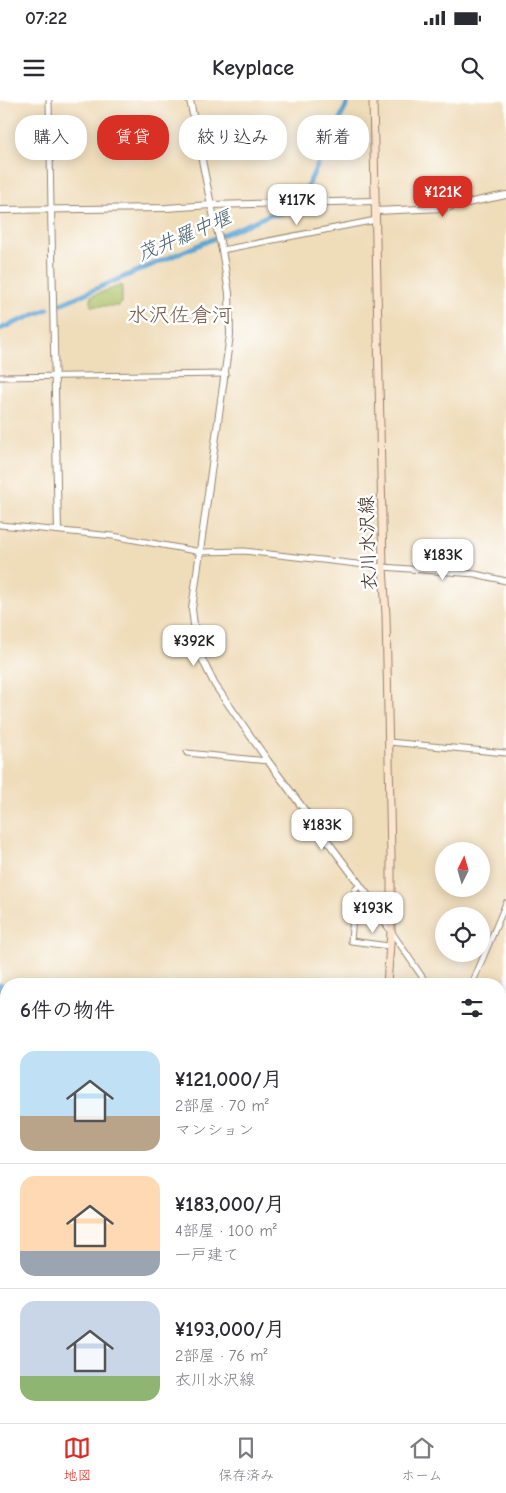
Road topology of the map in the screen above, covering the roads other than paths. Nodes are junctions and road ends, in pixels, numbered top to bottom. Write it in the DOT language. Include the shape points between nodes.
graph roads {
  1 [pos="49,100"];
  2 [pos="190,100"];
  3 [pos="373,100"];
  4 [pos="506,195"];
  5 [pos="375,201"];
  6 [pos="211,205"];
  7 [pos="51,208"];
  8 [pos="0,210"];
  9 [pos="376,211"];
  10 [pos="376,220"];
  11 [pos="222,250"];
  12 [pos="226,374"];
  13 [pos="55,376"];
  14 [pos="0,377"];
  15 [pos="0,525"];
  16 [pos="58,530"];
  17 [pos="201,552"];
  18 [pos="383,566"];
  19 [pos="506,581"];
  20 [pos="389,742"];
  21 [pos="506,753"];
  22 [pos="187,754"];
  23 [pos="268,761"];
  24 [pos="360,885"];
  25 [pos="506,903"];
  26 [pos="392,931"];
  27 [pos="390,946"];
  28 [pos="387,978"];
  29 [pos="423,978"];
  30 [pos="475,978"];
  1 -- 7 [label="street"];
  2 -- 6 [label="street"];
  3 -- 5 [label="main road, 衣川水沢線"];
  4 -- 9 [label="street" via="443,208"];
  5 -- 6 [label="street"];
  5 -- 9 [label="main road, 衣川水沢線"];
  6 -- 7 [label="street"];
  6 -- 11 [label="street"];
  7 -- 8 [label="street"];
  7 -- 13 [label="street"];
  9 -- 10 [label="main road, 衣川水沢線"];
  10 -- 11 [label="street"];
  10 -- 18 [label="main road, 衣川水沢線"];
  11 -- 12 [label="street" via="229,293 230,335"];
  12 -- 13 [label="street"];
  12 -- 17 [label="street"];
  13 -- 14 [label="street"];
  13 -- 16 [label="street"];
  15 -- 16 [label="street"];
  16 -- 17 [label="street"];
  17 -- 18 [label="street" via="244,552"];
  17 -- 23 [label="street" via="192,609 197,649 215,685"];
  18 -- 19 [label="street" via="475,574"];
  18 -- 20 [label="main road, 衣川水沢線"];
  20 -- 21 [label="street"];
  20 -- 26 [label="main road, 衣川水沢線"];
  22 -- 23 [label="street"];
  23 -- 24 [label="street"];
  24 -- 26 [label="street"];
  24 -- 27 [label="street" via="355,890 351,941"];
  25 -- 30 [label="street"];
  26 -- 27 [label="main road, 衣川水沢線"];
  26 -- 29 [label="street"];
  27 -- 28 [label="main road, 衣川水沢線"];
}
